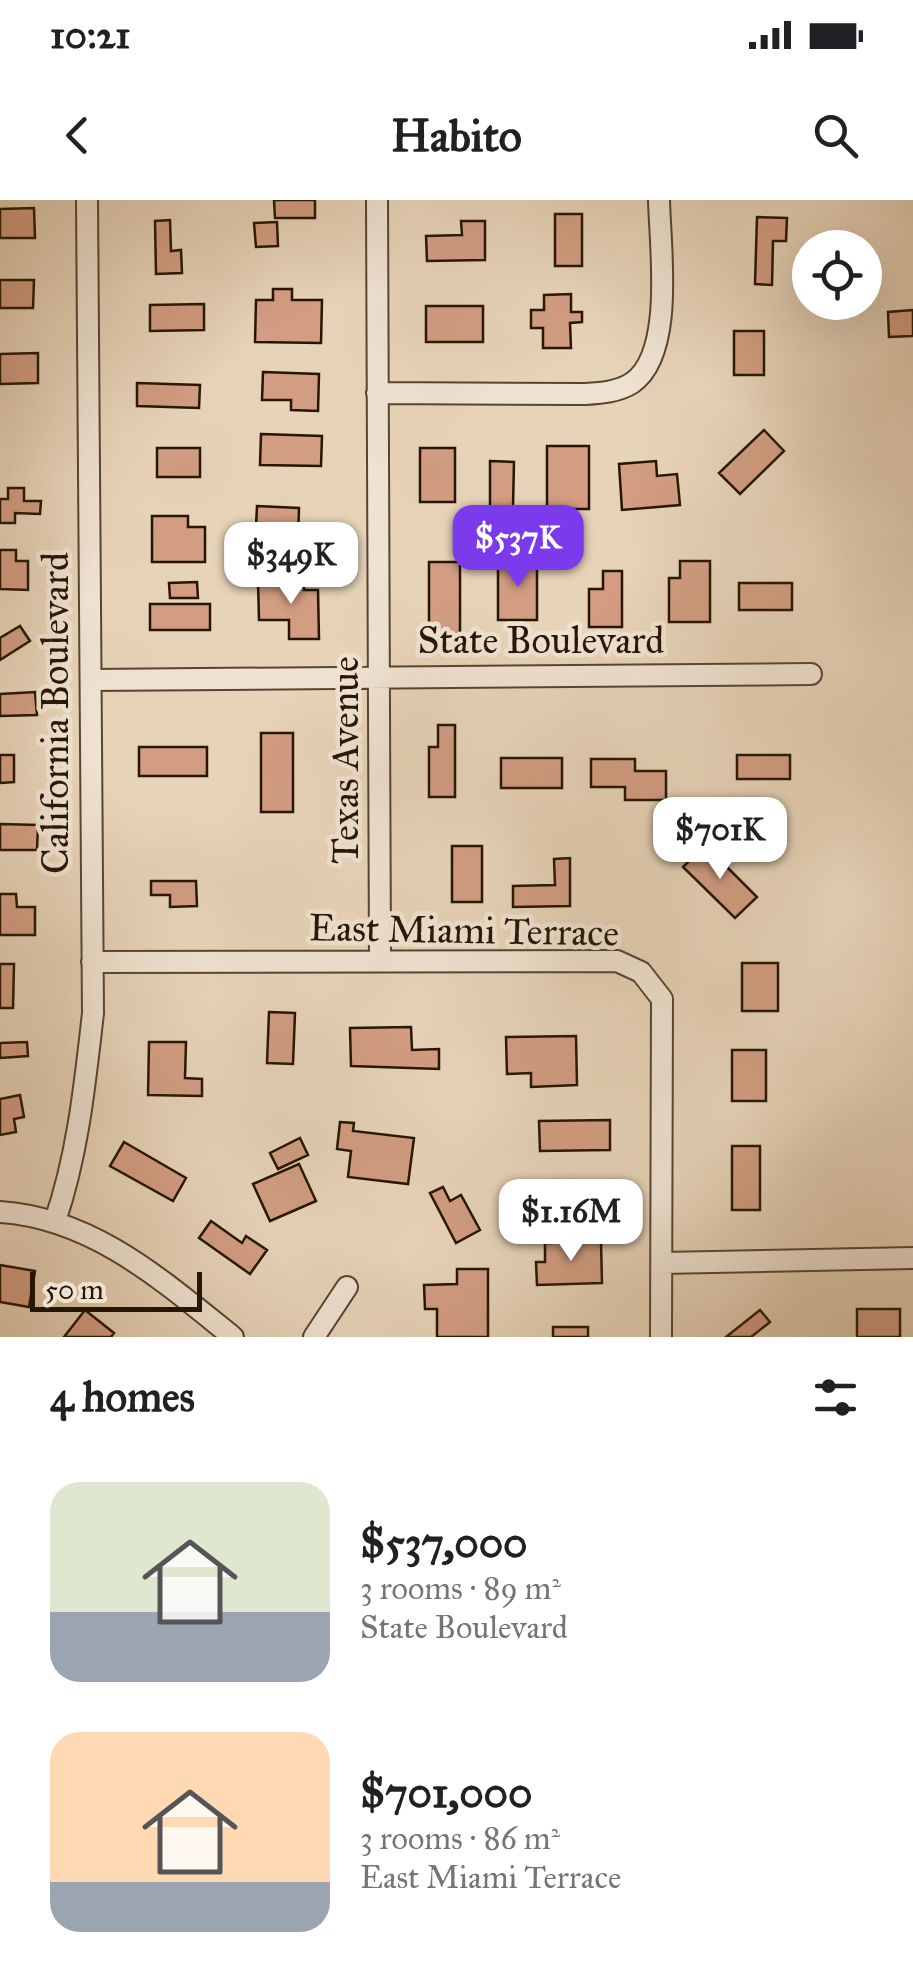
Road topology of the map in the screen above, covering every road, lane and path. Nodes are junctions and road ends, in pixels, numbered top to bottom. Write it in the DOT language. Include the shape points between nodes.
graph roads {
  1 [pos="87,200"];
  2 [pos="376,200"];
  3 [pos="660,200"];
  4 [pos="377,394"];
  5 [pos="811,674"];
  6 [pos="380,676"];
  7 [pos="90,680"];
  8 [pos="380,961"];
  9 [pos="92,962"];
  10 [pos="0,1212"];
  11 [pos="55,1221"];
  12 [pos="913,1258"];
  13 [pos="662,1263"];
  14 [pos="347,1287"];
  15 [pos="233,1337"];
  16 [pos="314,1337"];
  17 [pos="661,1337"];
  1 -- 7 [label="street, California Boulevard"];
  2 -- 4 [label="street, Texas Avenue"];
  3 -- 4 [label="street" via="660,321 655,350 630,384 585,394"];
  4 -- 6 [label="street, Texas Avenue"];
  5 -- 6 [label="street, State Boulevard"];
  6 -- 7 [label="street, State Boulevard"];
  6 -- 8 [label="street, Texas Avenue"];
  7 -- 9 [label="street, California Boulevard"];
  8 -- 9 [label="street, East Miami Terrace"];
  8 -- 13 [label="street, East Miami Terrace" via="617,961 641,972 662,999"];
  9 -- 11 [label="street, California Boulevard" via="83,1104"];
  10 -- 11 [label="street"];
  11 -- 15 [label="street" via="109,1244"];
  12 -- 13 [label="street"];
  13 -- 17 [label="street, East Miami Terrace"];
  14 -- 16 [label="street"];
}
